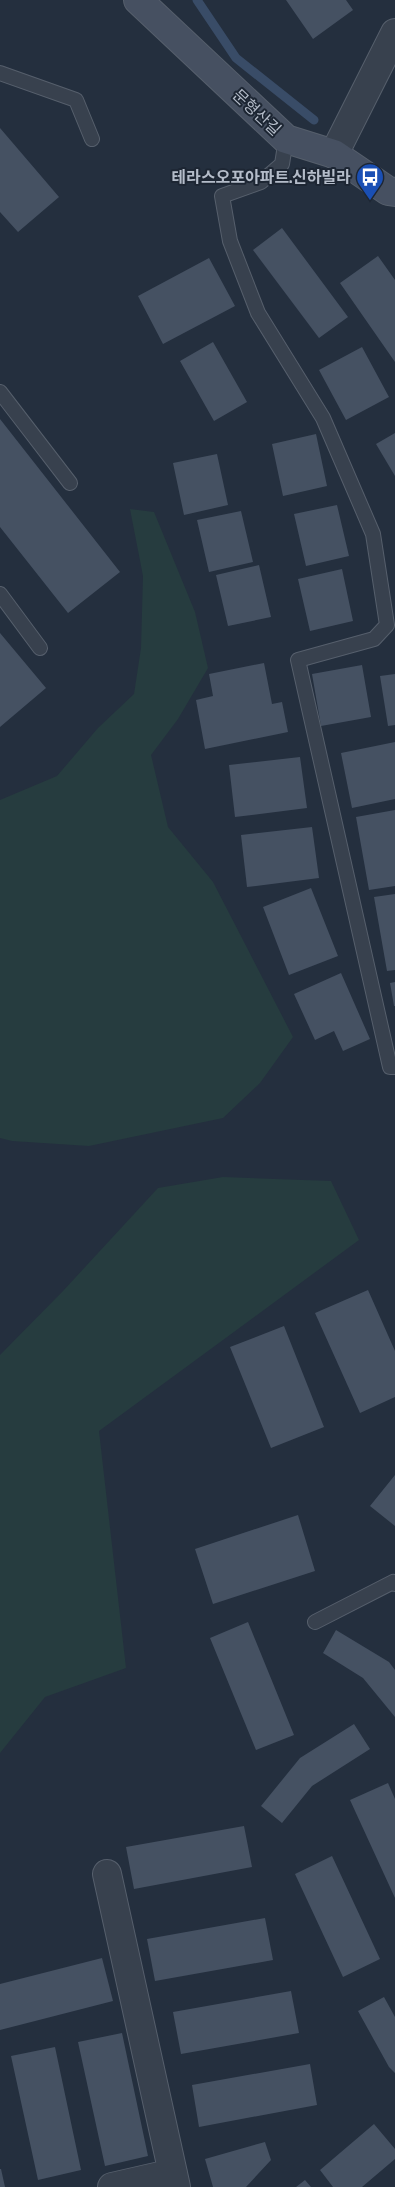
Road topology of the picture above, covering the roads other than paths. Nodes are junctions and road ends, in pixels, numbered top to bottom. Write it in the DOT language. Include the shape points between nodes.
graph roads {
  1 [pos="138,0"];
  2 [pos="395,33"];
  3 [pos="0,73"];
  4 [pos="92,139"];
  5 [pos="286,140"];
  6 [pos="334,154"];
  7 [pos="393,193"];
  8 [pos="0,392"];
  9 [pos="70,483"];
  10 [pos="0,594"];
  11 [pos="40,648"];
  12 [pos="395,1067"];
  13 [pos="395,1584"];
  14 [pos="315,1622"];
  15 [pos="106,1874"];
  16 [pos="174,2180"];
  17 [pos="112,2187"];
  1 -- 5 [label="street, 문형산길"];
  2 -- 6 [label="street"];
  3 -- 4 [label="lane" via="76,100"];
  5 -- 6 [label="street, 문형산길"];
  5 -- 12 [label="lane" via="282,164 261,182 222,196 230,242 258,313 323,418 373,534 387,624 374,639 298,660 390,1067"];
  6 -- 7 [label="street, 문형산길"];
  8 -- 9 [label="lane"];
  10 -- 11 [label="lane"];
  13 -- 14 [label="lane" via="393,1582"];
  15 -- 16 [label="street"];
  16 -- 17 [label="street"];
}
